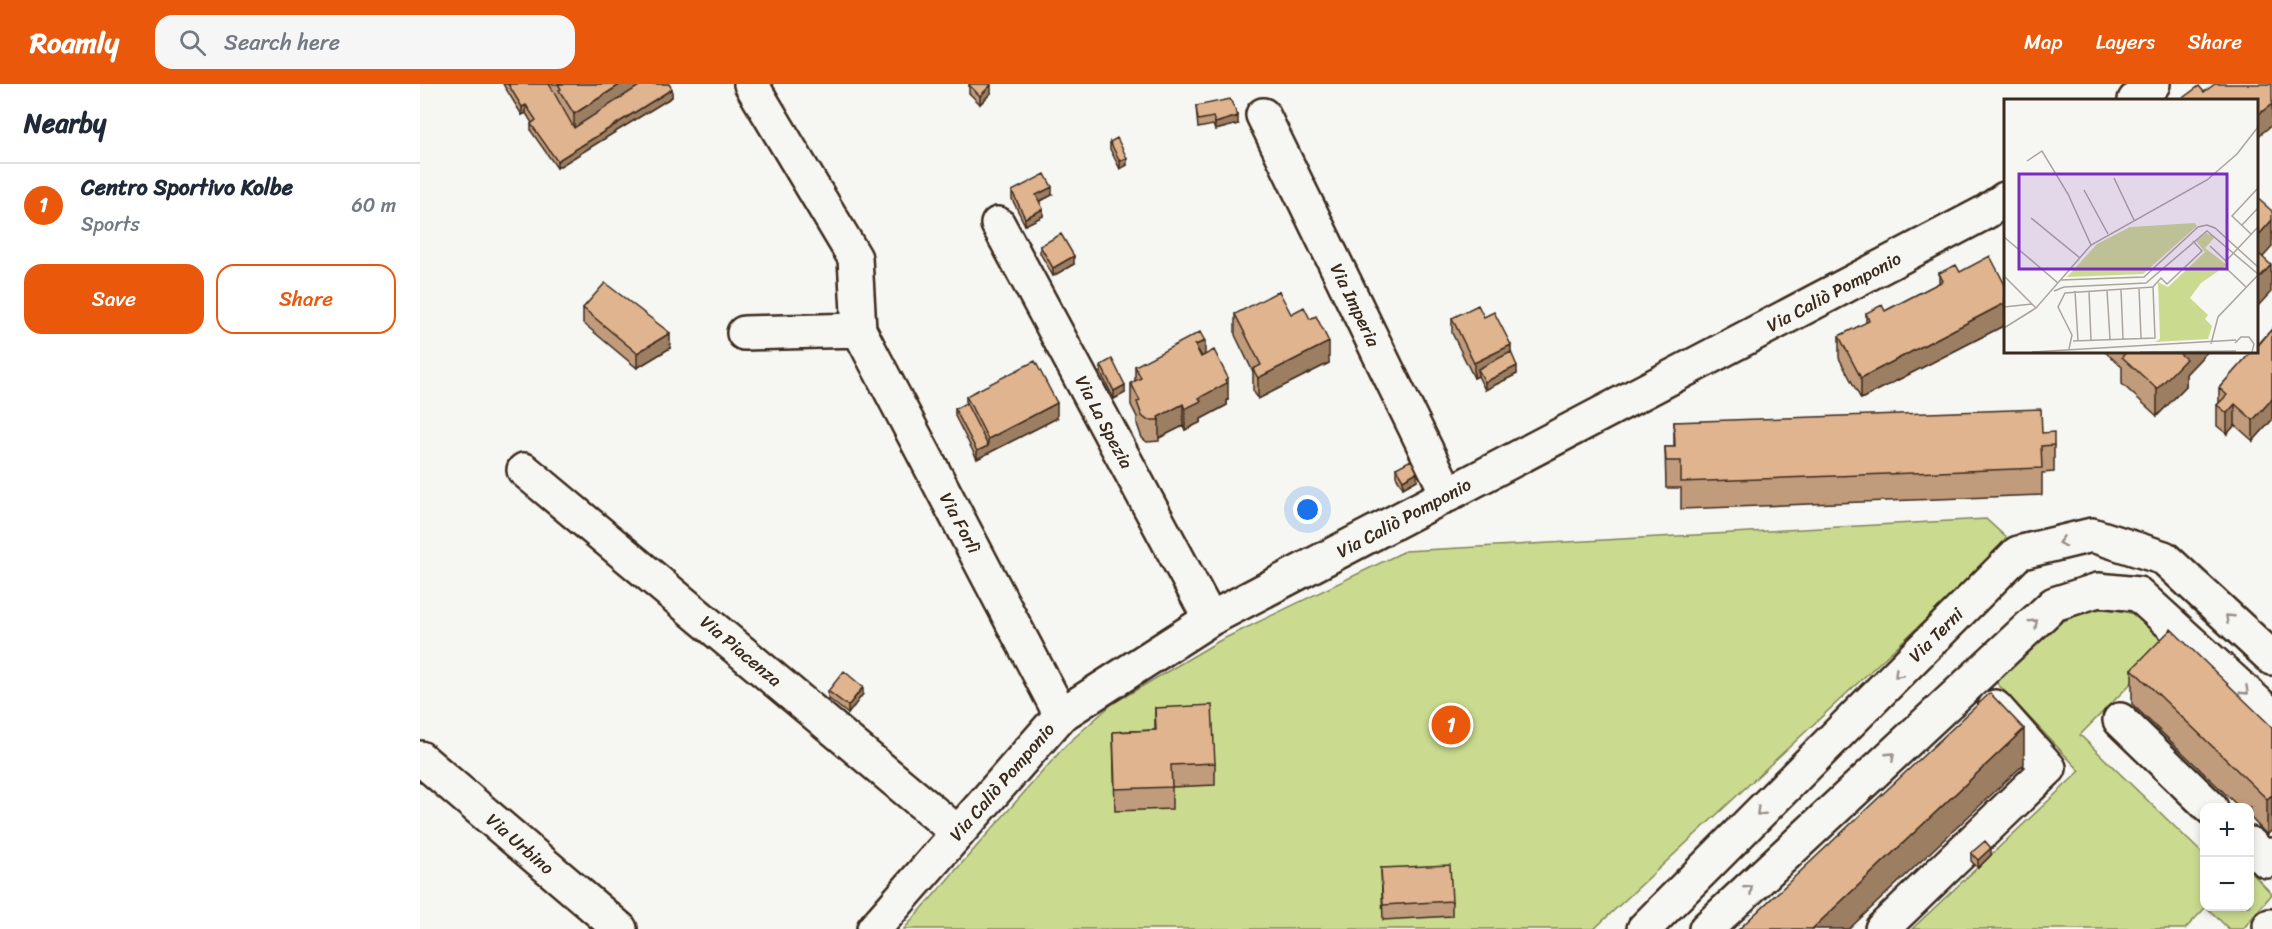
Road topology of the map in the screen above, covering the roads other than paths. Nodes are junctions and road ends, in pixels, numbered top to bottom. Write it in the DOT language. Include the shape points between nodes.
graph roads {
  1 [pos="752,84"];
  2 [pos="2153,84"];
  3 [pos="2135,99"];
  4 [pos="1263,115"];
  5 [pos="2004,200"];
  6 [pos="998,224"];
  7 [pos="859,330"];
  8 [pos="744,333"];
  9 [pos="524,470"];
  10 [pos="1448,495"];
  11 [pos="1210,620"];
  12 [pos="2272,658"];
  13 [pos="1972,681"];
  14 [pos="1061,715"];
  15 [pos="2272,716"];
  16 [pos="2120,720"];
  17 [pos="420,758"];
  18 [pos="2207,803"];
  19 [pos="958,833"];
  20 [pos="2254,848"];
  21 [pos="2272,855"];
  22 [pos="620,929"];
  23 [pos="874,929"];
  24 [pos="1644,929"];
  25 [pos="1706,929"];
  26 [pos="1882,929"];
  1 -- 7 [label="street, Via Forlì" via="855,258"];
  2 -- 3 [label="street"];
  4 -- 10 [label="street, Via Imperia"];
  5 -- 10 [label="street, Via Caliò Pomponio"];
  6 -- 11 [label="street, Via La Spezia"];
  7 -- 8 [label="street"];
  7 -- 14 [label="street, Via Forlì"];
  9 -- 19 [label="street, Via Piacenza"];
  10 -- 11 [label="street, Via Caliò Pomponio"];
  11 -- 14 [label="street, Via Caliò Pomponio"];
  12 -- 24 [label="street, Via Terni, one-way" via="2164,558 2092,534 2018,553"];
  13 -- 15 [label="street, one-way" via="2054,604 2098,590 2138,594"];
  25 -- 13 [label="street, one-way"];
  13 -- 26 [label="street" via="2049,768"];
  14 -- 19 [label="street, Via Caliò Pomponio"];
  16 -- 18 [label="street"];
  17 -- 22 [label="street, Via Urbino"];
  19 -- 23 [label="street, Via Caliò Pomponio"];
  20 -- 21 [label="street" via="2267,861"];
}
